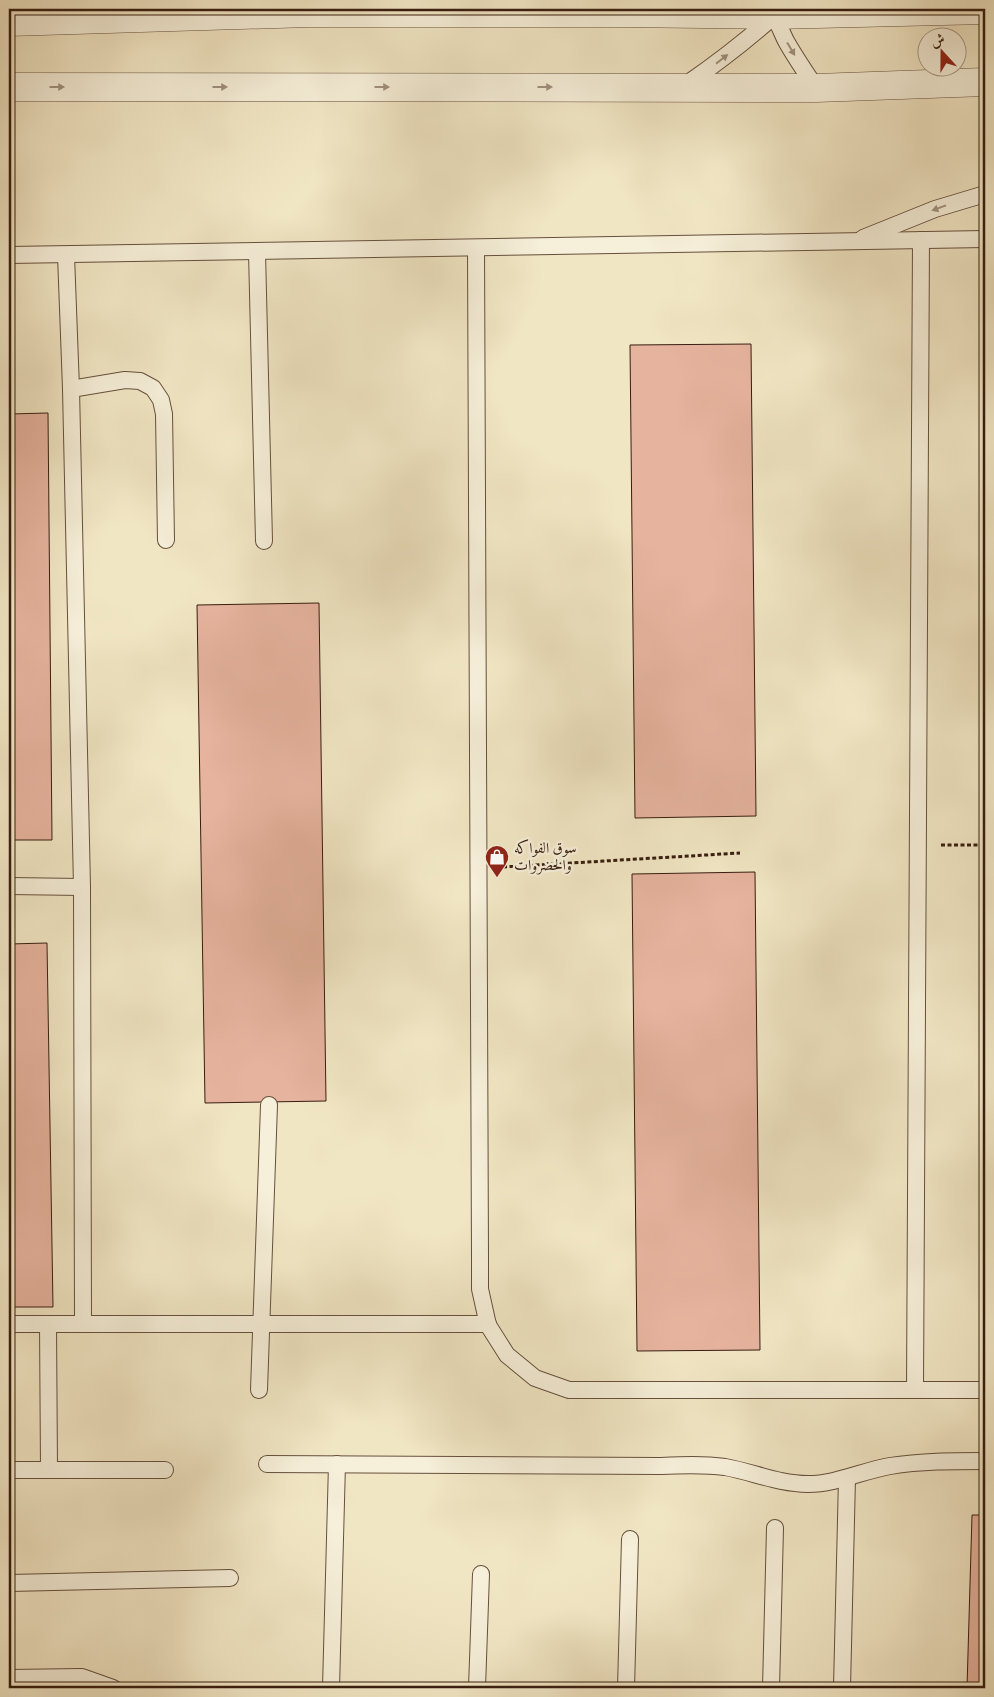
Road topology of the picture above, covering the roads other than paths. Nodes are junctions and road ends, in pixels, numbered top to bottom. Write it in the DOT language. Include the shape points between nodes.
graph roads {
  1 [pos="948,10"];
  2 [pos="985,10"];
  3 [pos="305,11"];
  4 [pos="624,11"];
  5 [pos="774,11"];
  6 [pos="9,22"];
  7 [pos="985,82"];
  8 [pos="9,87"];
  9 [pos="682,87"];
  10 [pos="816,88"];
  11 [pos="985,194"];
  12 [pos="985,238"];
  13 [pos="921,240"];
  14 [pos="854,242"];
  15 [pos="476,248"];
  16 [pos="257,252"];
  17 [pos="9,255"];
  18 [pos="66,255"];
  19 [pos="71,389"];
  20 [pos="166,540"];
  21 [pos="264,541"];
  22 [pos="9,886"];
  23 [pos="82,887"];
  24 [pos="269,1105"];
  25 [pos="9,1324"];
  26 [pos="48,1324"];
  27 [pos="82,1324"];
  28 [pos="262,1324"];
  29 [pos="488,1324"];
  30 [pos="259,1390"];
  31 [pos="915,1390"];
  32 [pos="985,1390"];
  33 [pos="985,1461"];
  34 [pos="267,1464"];
  35 [pos="337,1464"];
  36 [pos="9,1470"];
  37 [pos="49,1470"];
  38 [pos="165,1470"];
  39 [pos="847,1478"];
  40 [pos="775,1528"];
  41 [pos="630,1539"];
  42 [pos="480,1574"];
  43 [pos="230,1578"];
  44 [pos="9,1583"];
  45 [pos="9,1678"];
  46 [pos="113,1688"];
  47 [pos="332,1688"];
  48 [pos="477,1688"];
  49 [pos="626,1688"];
  50 [pos="771,1688"];
  51 [pos="842,1688"];
  1 -- 2 [label="street"];
  1 -- 5 [label="street"];
  3 -- 4 [label="street"];
  3 -- 6 [label="street"];
  4 -- 5 [label="street"];
  9 -- 5 [label="lane, one-way" via="722,60"];
  5 -- 10 [label="lane, one-way" via="786,41"];
  7 -- 10 [label="street"];
  8 -- 9 [label="street, one-way"];
  9 -- 10 [label="street"];
  11 -- 14 [label="lane, one-way" via="935,209"];
  12 -- 13 [label="lane"];
  13 -- 14 [label="lane"];
  13 -- 31 [label="lane"];
  14 -- 15 [label="lane"];
  15 -- 16 [label="lane"];
  15 -- 29 [label="lane" via="480,1289"];
  16 -- 18 [label="lane"];
  16 -- 21 [label="lane"];
  17 -- 18 [label="lane"];
  18 -- 19 [label="lane"];
  19 -- 20 [label="lane" via="125,380 140,381 153,388 161,400"];
  19 -- 23 [label="lane"];
  22 -- 23 [label="lane"];
  23 -- 27 [label="lane"];
  24 -- 28 [label="lane"];
  25 -- 26 [label="lane"];
  26 -- 27 [label="lane"];
  26 -- 37 [label="lane"];
  27 -- 28 [label="lane"];
  28 -- 29 [label="lane"];
  28 -- 30 [label="lane"];
  29 -- 31 [label="lane" via="507,1355 535,1378 569,1390"];
  31 -- 32 [label="lane"];
  33 -- 39 [label="lane" via="908,1464 861,1472"];
  34 -- 35 [label="lane"];
  35 -- 39 [label="lane" via="693,1464 726,1467 785,1482 808,1484"];
  35 -- 47 [label="lane"];
  36 -- 37 [label="lane"];
  37 -- 38 [label="lane"];
  39 -- 51 [label="lane"];
  40 -- 50 [label="lane"];
  41 -- 49 [label="lane"];
  42 -- 48 [label="lane"];
  43 -- 44 [label="lane"];
  45 -- 46 [label="lane" via="82,1678"];
}
